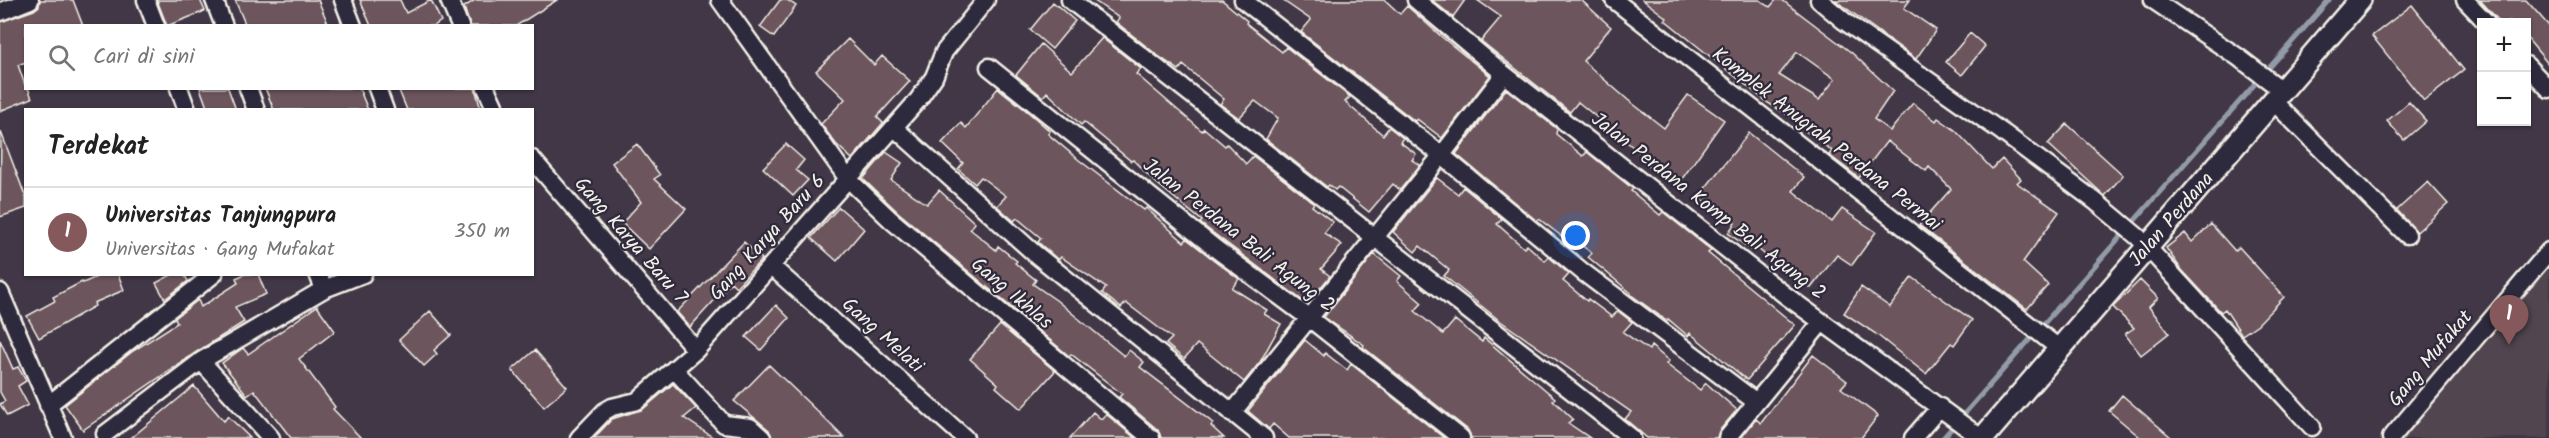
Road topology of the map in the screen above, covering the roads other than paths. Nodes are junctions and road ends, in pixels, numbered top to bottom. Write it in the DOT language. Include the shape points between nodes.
graph roads {
  1 [pos="30,0"];
  2 [pos="147,0"];
  3 [pos="214,0"];
  4 [pos="343,0"];
  5 [pos="449,0"];
  6 [pos="720,0"];
  7 [pos="986,0"];
  8 [pos="1070,0"];
  9 [pos="1243,0"];
  10 [pos="1416,0"];
  11 [pos="1614,0"];
  12 [pos="1819,0"];
  13 [pos="2153,0"];
  14 [pos="2360,0"];
  15 [pos="2465,0"];
  16 [pos="0,12"];
  17 [pos="2482,18"];
  18 [pos="155,24"];
  19 [pos="223,24"];
  20 [pos="352,24"];
  21 [pos="459,24"];
  22 [pos="990,67"];
  23 [pos="2531,70"];
  24 [pos="1504,74"];
  25 [pos="2549,88"];
  26 [pos="180,90"];
  27 [pos="249,90"];
  28 [pos="378,90"];
  29 [pos="487,90"];
  30 [pos="2277,92"];
  31 [pos="186,108"];
  32 [pos="255,108"];
  33 [pos="384,108"];
  34 [pos="495,108"];
  35 [pos="898,132"];
  36 [pos="1441,156"];
  37 [pos="534,161"];
  38 [pos="848,180"];
  39 [pos="2407,236"];
  40 [pos="1375,237"];
  41 [pos="2143,242"];
  42 [pos="2549,251"];
  43 [pos="771,266"];
  44 [pos="211,276"];
  45 [pos="352,276"];
  46 [pos="321,282"];
  47 [pos="0,291"];
  48 [pos="1309,318"];
  49 [pos="1821,323"];
  50 [pos="2054,345"];
  51 [pos="696,350"];
  52 [pos="201,361"];
  53 [pos="674,369"];
  54 [pos="1756,402"];
  55 [pos="48,405"];
  56 [pos="1942,409"];
  57 [pos="1232,413"];
  58 [pos="2312,427"];
  59 [pos="719,431"];
  60 [pos="105,434"];
  61 [pos="1978,436"];
  62 [pos="63,438"];
  63 [pos="271,438"];
  64 [pos="579,438"];
  65 [pos="762,438"];
  66 [pos="965,438"];
  67 [pos="1151,438"];
  68 [pos="1264,438"];
  69 [pos="1461,438"];
  70 [pos="1632,438"];
  71 [pos="1727,438"];
  72 [pos="1913,438"];
  73 [pos="2391,438"];
  1 -- 16 [label="street"];
  2 -- 18 [label="street"];
  3 -- 19 [label="street"];
  4 -- 20 [label="street"];
  5 -- 21 [label="street"];
  6 -- 38 [label="street, Gang Karya Baru 6"];
  7 -- 38 [label="street" via="944,52 934,77 918,100"];
  8 -- 40 [label="street"];
  9 -- 36 [label="street"];
  10 -- 24 [label="street, Jalan Perdana Komp Bali Agung 2"];
  11 -- 50 [label="street, Komplek Anugrah Perdana Permai"];
  12 -- 41 [label="street" via="2096,201"];
  13 -- 30 [label="street" via="2238,57"];
  14 -- 30 [label="street, Jalan Perdana"];
  15 -- 17 [label="street"];
  22 -- 48 [label="street, Jalan Perdana Bali Agung 2" via="1216,249"];
  23 -- 25 [label="street"];
  24 -- 36 [label="street"];
  24 -- 49 [label="street, Jalan Perdana Komp Bali Agung 2"];
  26 -- 31 [label="street"];
  27 -- 32 [label="street"];
  28 -- 33 [label="street"];
  29 -- 34 [label="street"];
  30 -- 39 [label="street"];
  30 -- 41 [label="street, Jalan Perdana"];
  35 -- 57 [label="street" via="1034,252"];
  36 -- 40 [label="street"];
  36 -- 54 [label="street" via="1583,272"];
  37 -- 51 [label="street, Gang Karya Baru 7"];
  38 -- 43 [label="street, Gang Karya Baru 6"];
  38 -- 67 [label="street, Gang Ikhlas"];
  40 -- 48 [label="street"];
  40 -- 70 [label="street"];
  41 -- 50 [label="street, Jalan Perdana"];
  41 -- 58 [label="street"];
  42 -- 73 [label="street, Gang Mufakat"];
  43 -- 51 [label="street, Gang Karya Baru 6"];
  43 -- 66 [label="street, Gang Melati"];
  44 -- 55 [label="street"];
  45 -- 46 [label="street"];
  46 -- 52 [label="street"];
  47 -- 55 [label="street"];
  48 -- 57 [label="street"];
  48 -- 69 [label="street, Jalan Perdana Bali Agung 2"];
  49 -- 54 [label="street"];
  49 -- 56 [label="street, Jalan Perdana Komp Bali Agung 2"];
  50 -- 61 [label="street, Jalan Perdana"];
  51 -- 53 [label="street, Gang Karya Baru 6"];
  52 -- 60 [label="street"];
  52 -- 63 [label="street"];
  53 -- 59 [label="street"];
  53 -- 64 [label="street, Gang Karya Baru 6" via="637,401 605,411"];
  54 -- 71 [label="street"];
  55 -- 62 [label="street"];
  56 -- 61 [label="street, Jalan Perdana Komp Bali Agung 2"];
  56 -- 72 [label="street"];
  57 -- 68 [label="street"];
  59 -- 65 [label="street" via="750,427"];
}
